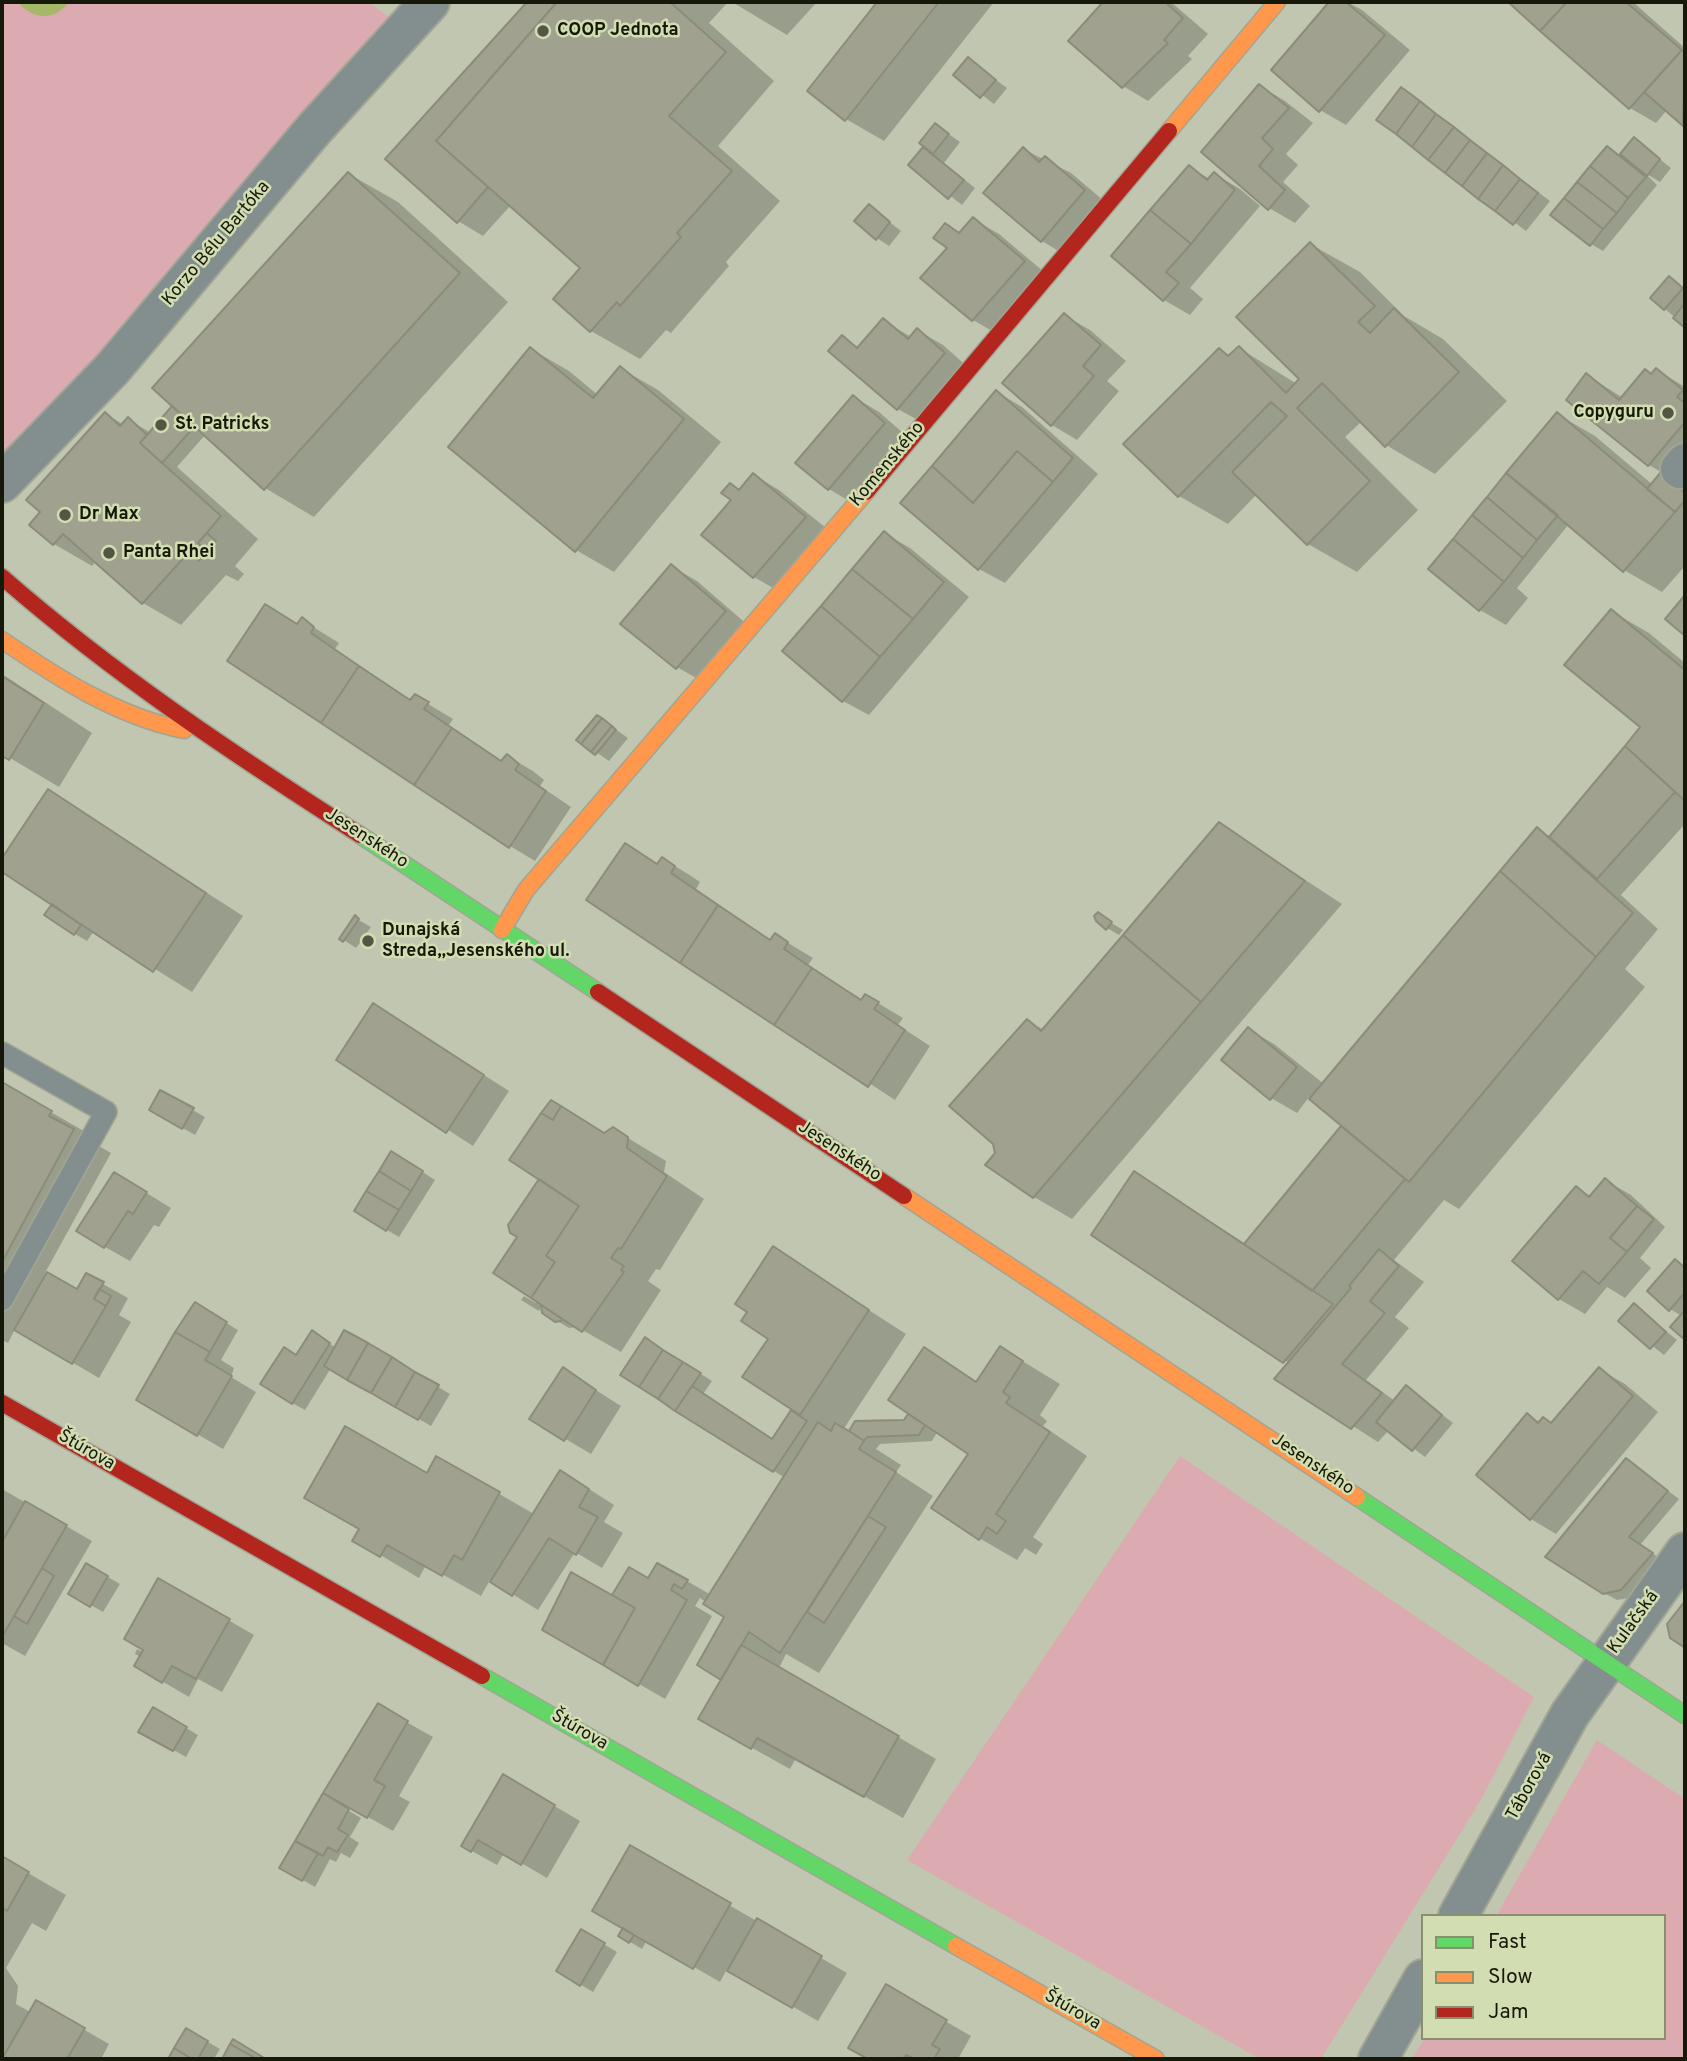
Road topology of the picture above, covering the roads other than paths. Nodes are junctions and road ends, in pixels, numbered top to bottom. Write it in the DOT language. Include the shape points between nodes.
graph roads {
  1 [pos="430,2"];
  2 [pos="1277,2"];
  3 [pos="2,483"];
  4 [pos="2,577"];
  5 [pos="2,640"];
  6 [pos="200,732"];
  7 [pos="502,930"];
  8 [pos="2,1053"];
  9 [pos="2,1300"];
  10 [pos="2,1403"];
  11 [pos="1685,1552"];
  12 [pos="1607,1661"];
  13 [pos="1685,1715"];
  14 [pos="1459,1914"];
  15 [pos="1421,1983"];
  16 [pos="1156,2059"];
  17 [pos="1378,2059"];
  1 -- 3 [label="street, Korzo Bélu Bartóka" via="315,128 113,368"];
  2 -- 7 [label="street, Komenského" via="526,890"];
  4 -- 6 [label="street, Jesenského" via="73,639"];
  5 -- 6 [label="street" via="109,704 156,726"];
  6 -- 7 [label="street, Jesenského"];
  7 -- 12 [label="street, Jesenského"];
  8 -- 9 [label="lane" via="106,1112"];
  10 -- 16 [label="street, Štúrova"];
  11 -- 12 [label="street, Kulačská"];
  12 -- 13 [label="street, Jesenského"];
  12 -- 14 [label="street, Táborová" via="1570,1714"];
  15 -- 17 [label="street"];
}
